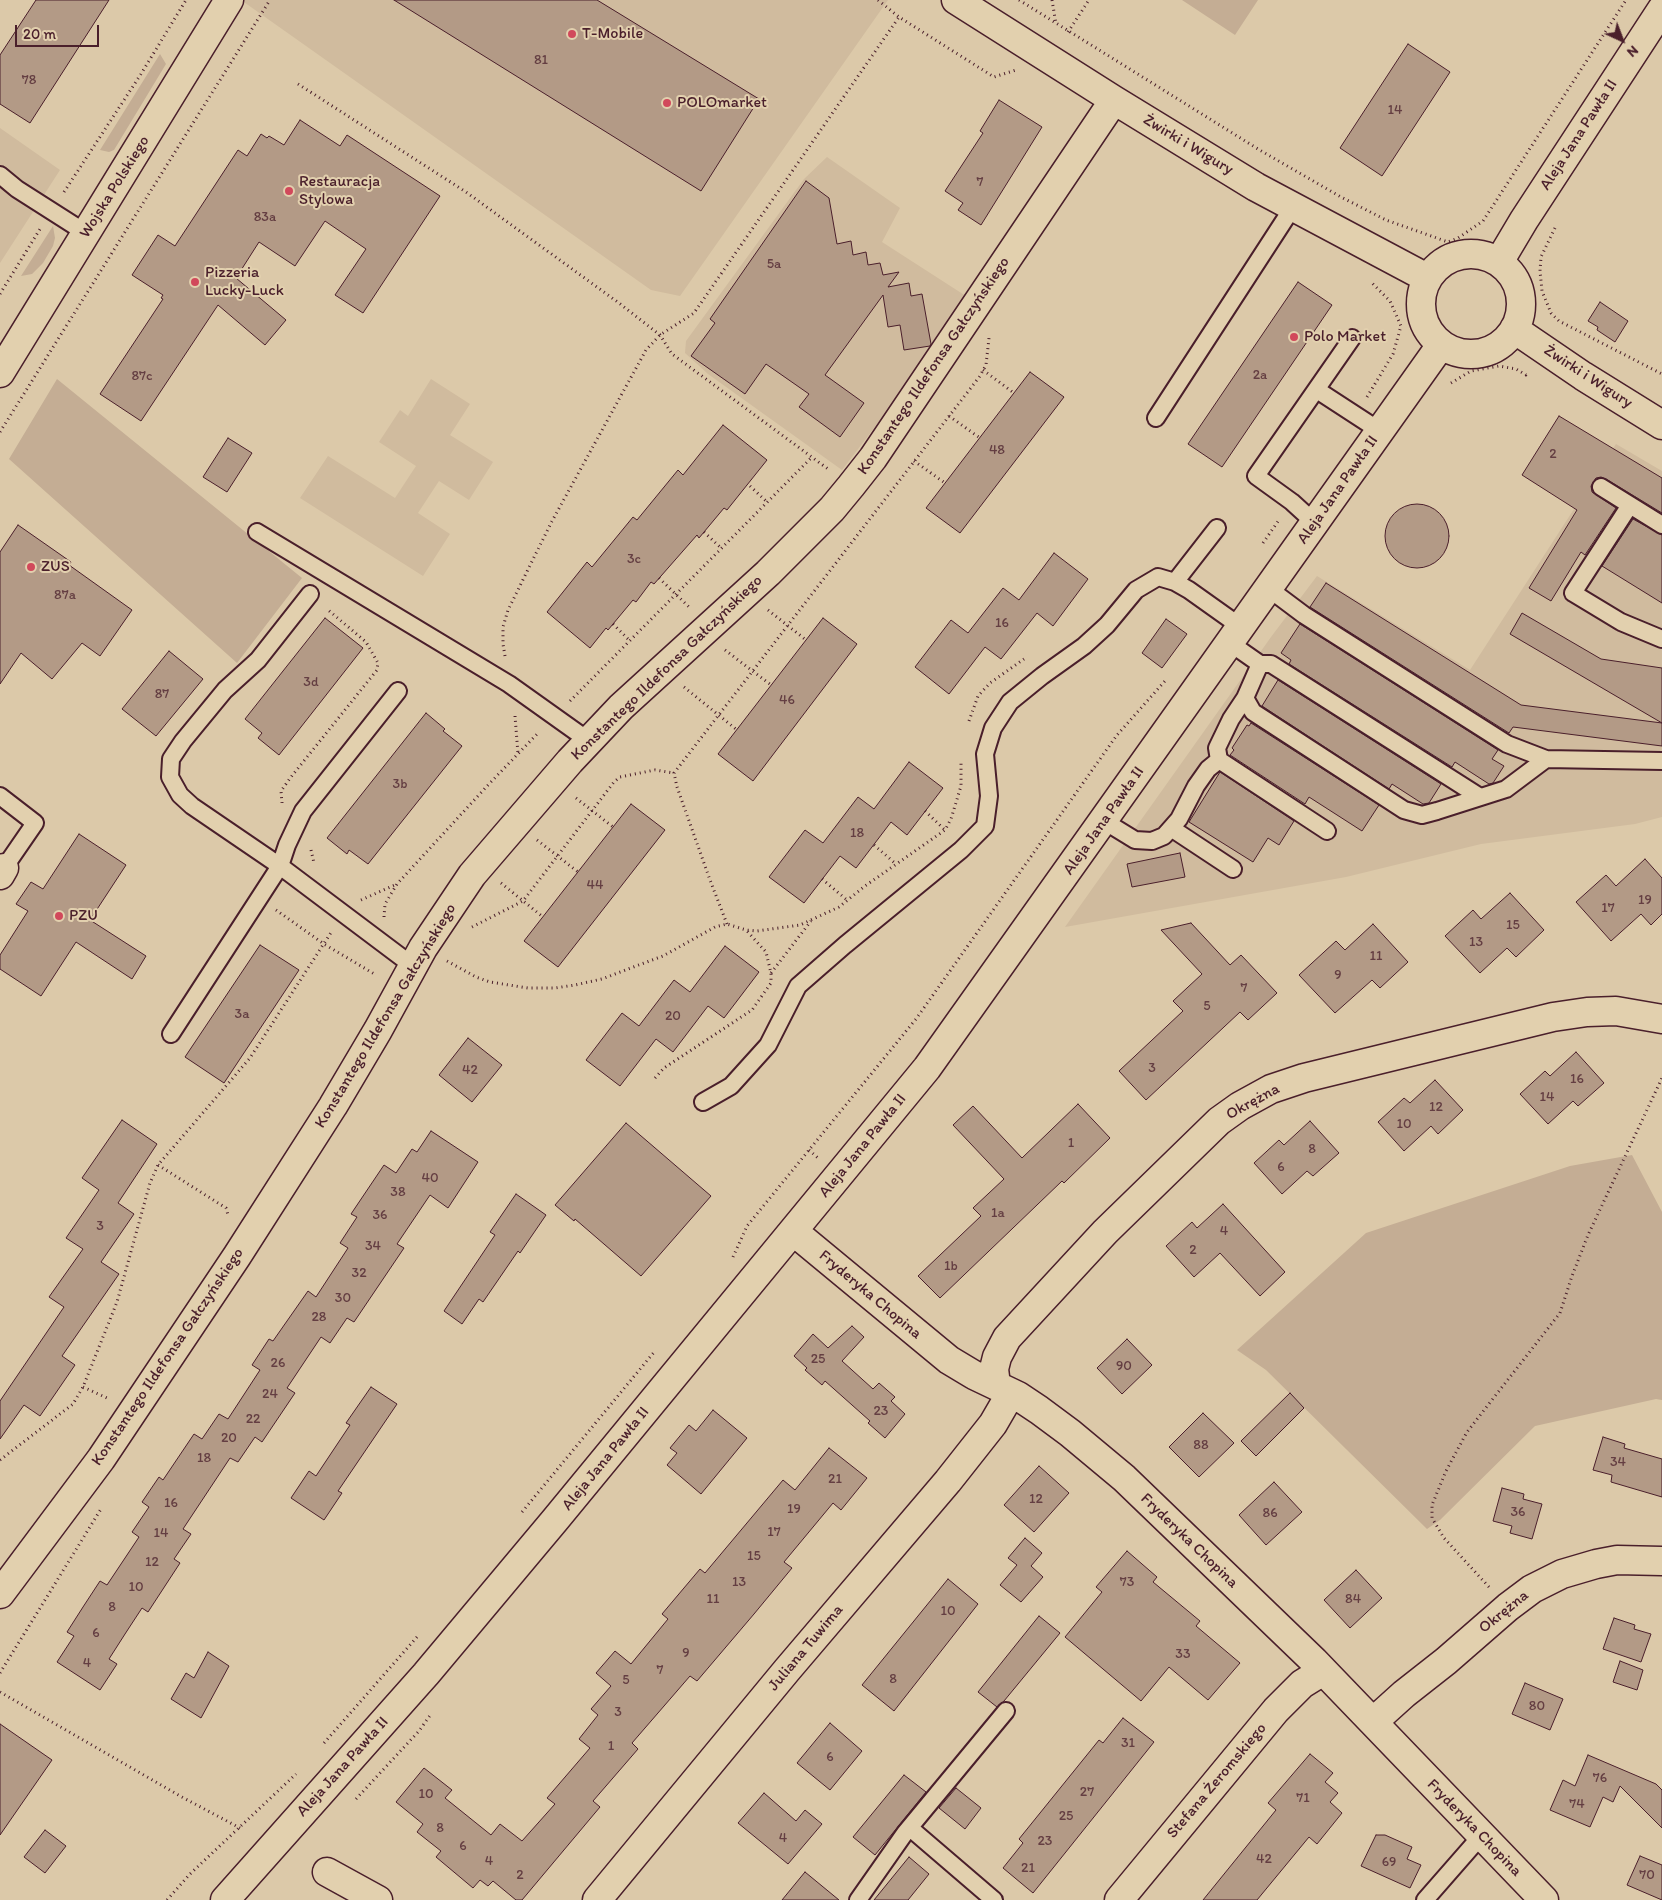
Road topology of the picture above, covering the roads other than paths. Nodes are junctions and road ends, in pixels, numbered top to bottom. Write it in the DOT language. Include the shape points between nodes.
graph roads {
  1 [pos="229,0"];
  2 [pos="956,0"];
  3 [pos="1662,9"];
  4 [pos="1114,100"];
  5 [pos="0,175"];
  6 [pos="1292,207"];
  7 [pos="86,233"];
  8 [pos="1499,262"];
  9 [pos="1427,278"];
  10 [pos="1514,329"];
  11 [pos="1352,338"];
  12 [pos="1441,345"];
  13 [pos="0,373"];
  14 [pos="1317,390"];
  15 [pos="1156,418"];
  16 [pos="1662,425"];
  17 [pos="1380,431"];
  18 [pos="1601,486"];
  19 [pos="1630,505"];
  20 [pos="1315,523"];
  21 [pos="1662,525"];
  22 [pos="1217,528"];
  23 [pos="257,532"];
  24 [pos="1175,582"];
  25 [pos="1268,588"];
  26 [pos="310,594"];
  27 [pos="1236,635"];
  28 [pos="1662,639"];
  29 [pos="1260,664"];
  30 [pos="398,691"];
  31 [pos="1246,698"];
  32 [pos="589,741"];
  33 [pos="1546,759"];
  34 [pos="1219,760"];
  35 [pos="1662,760"];
  36 [pos="0,796"];
  37 [pos="1480,797"];
  38 [pos="1104,821"];
  39 [pos="1171,828"];
  40 [pos="1327,831"];
  41 [pos="280,866"];
  42 [pos="1233,869"];
  43 [pos="2,871"];
  44 [pos="413,966"];
  45 [pos="1662,1018"];
  46 [pos="171,1034"];
  47 [pos="703,1102"];
  48 [pos="793,1231"];
  49 [pos="1003,1389"];
  50 [pos="1662,1561"];
  51 [pos="0,1594"];
  52 [pos="1323,1671"];
  53 [pos="1006,1711"];
  54 [pos="1373,1722"];
  55 [pos="910,1828"];
  56 [pos="1482,1836"];
  57 [pos="327,1872"];
  58 [pos="224,1900"];
  59 [pos="378,1900"];
  60 [pos="597,1900"];
  61 [pos="858,1900"];
  62 [pos="994,1900"];
  63 [pos="1119,1900"];
  64 [pos="1425,1900"];
  65 [pos="1544,1900"];
  1 -- 7 [label="street, Wojska Polskiego"];
  2 -- 4 [label="street, Żwirki i Wigury"];
  3 -- 8 [label="street, Aleja Jana Pawła II"];
  4 -- 6 [label="street, Żwirki i Wigury"];
  4 -- 32 [label="street, Konstantego Ildefonsa Gałczyńskiego" via="851,486 832,509"];
  5 -- 7 [label="lane"];
  6 -- 9 [label="street, Żwirki i Wigury"];
  6 -- 15 [label="lane"];
  7 -- 13 [label="street, Wojska Polskiego"];
  8 -- 9 [label="street" via="1467,253 1452,257"];
  8 -- 10 [label="street" via="1518,285 1520,315"];
  9 -- 12 [label="street" via="1422,289 1421,314 1425,326"];
  10 -- 12 [label="street" via="1504,342 1489,351 1473,354 1456,352"];
  10 -- 16 [label="street, Żwirki i Wigury"];
  11 -- 14 [label="lane"];
  12 -- 17 [label="street, Aleja Jana Pawła II"];
  14 -- 17 [label="lane"];
  14 -- 20 [label="lane" via="1256,476"];
  17 -- 20 [label="street, Aleja Jana Pawła II"];
  18 -- 19 [label="lane"];
  19 -- 21 [label="lane"];
  19 -- 28 [label="lane" via="1573,593 1621,622"];
  20 -- 25 [label="street, Aleja Jana Pawła II"];
  22 -- 24 [label="lane"];
  23 -- 32 [label="lane" via="509,684"];
  24 -- 27 [label="lane" via="1189,590"];
  24 -- 47 [label="lane" via="1158,577 1136,590 1107,625 1084,646 1010,702 993,728 984,754 989,796 985,826 961,850 798,986 768,1045 731,1086"];
  25 -- 27 [label="street, Aleja Jana Pawła II"];
  25 -- 33 [label="lane" via="1304,615 1507,744"];
  26 -- 41 [label="lane" via="258,660 225,690 182,741 172,759 170,777 192,806"];
  27 -- 29 [label="lane"];
  27 -- 38 [label="street, Aleja Jana Pawła II"];
  29 -- 31 [label="lane"];
  29 -- 37 [label="lane" via="1271,664"];
  30 -- 41 [label="lane" via="303,811"];
  31 -- 34 [label="lane" via="1217,748"];
  31 -- 37 [label="lane" via="1253,712 1404,810 1422,815"];
  32 -- 44 [label="street, Konstantego Ildefonsa Gałczyńskiego" via="481,865 447,911"];
  33 -- 35 [label="lane"];
  33 -- 37 [label="lane" via="1506,789"];
  34 -- 39 [label="lane" via="1196,786"];
  34 -- 40 [label="lane"];
  36 -- 43 [label="lane" via="35,823"];
  38 -- 39 [label="lane" via="1135,840 1152,842"];
  38 -- 48 [label="street, Aleja Jana Pawła II" via="927,1068"];
  39 -- 42 [label="lane"];
  41 -- 44 [label="lane"];
  41 -- 46 [label="lane"];
  44 -- 51 [label="street, Konstantego Ildefonsa Gałczyńskiego" via="333,1106 231,1264 101,1459"];
  45 -- 49 [label="street, Okrężna" via="1616,1011 1554,1017 1304,1078 1271,1089 1240,1106 1218,1121 1105,1232 1007,1338 994,1369"];
  48 -- 49 [label="street, Fryderyka Chopina" via="949,1360"];
  48 -- 58 [label="street, Aleja Jana Pawła II" via="426,1674"];
  49 -- 52 [label="street, Fryderyka Chopina" via="1039,1410 1124,1478"];
  49 -- 60 [label="street, Juliana Tuwima" via="993,1424 948,1481"];
  50 -- 54 [label="street, Okrężna" via="1617,1560 1562,1574 1532,1589"];
  52 -- 54 [label="street, Fryderyka Chopina"];
  52 -- 63 [label="street, Stefana Żeromskiego" via="1302,1684 1276,1710"];
  53 -- 55 [label="lane"];
  54 -- 56 [label="street, Fryderyka Chopina"];
  55 -- 61 [label="lane"];
  55 -- 62 [label="lane"];
  56 -- 64 [label="lane"];
  56 -- 65 [label="street, Fryderyka Chopina"];
  57 -- 59 [label="street"];
}
